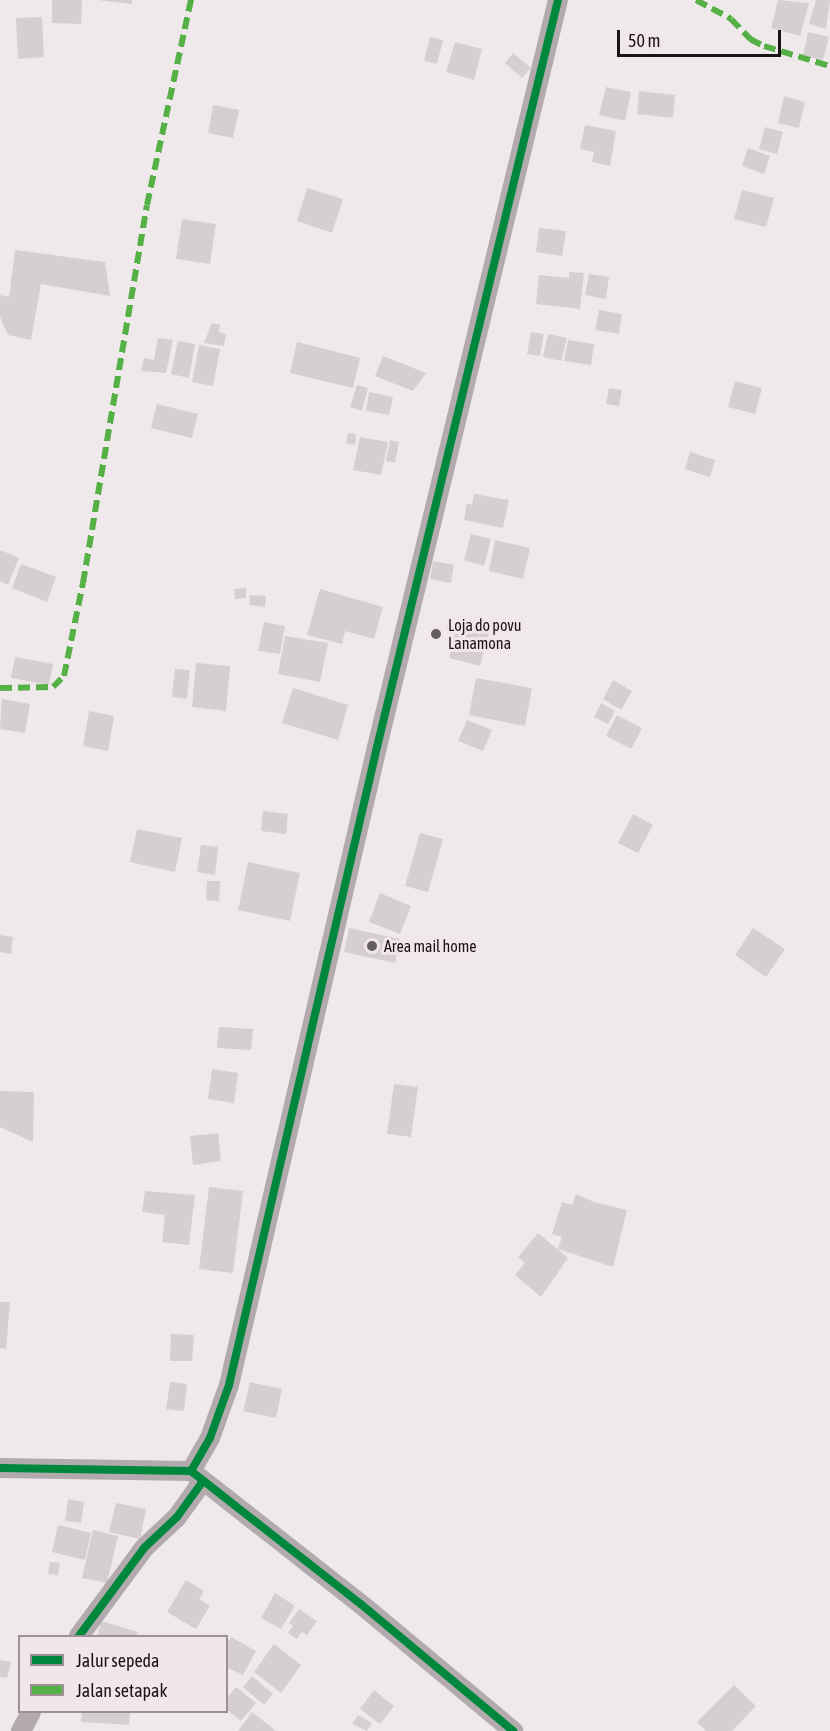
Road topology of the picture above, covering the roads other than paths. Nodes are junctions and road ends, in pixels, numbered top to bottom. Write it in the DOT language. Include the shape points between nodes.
graph roads {
  1 [pos="558,0"];
  2 [pos="0,1468"];
  3 [pos="197,1476"];
  4 [pos="80,1635"];
  5 [pos="30,1713"];
  6 [pos="21,1731"];
  7 [pos="513,1731"];
  1 -- 3 [label="street" via="374,759 229,1385"];
  2 -- 3 [label="street"];
  3 -- 4 [label="street" via="177,1517 144,1548"];
  3 -- 7 [label="street" via="362,1605"];
  5 -- 6 [label="street"];
}
